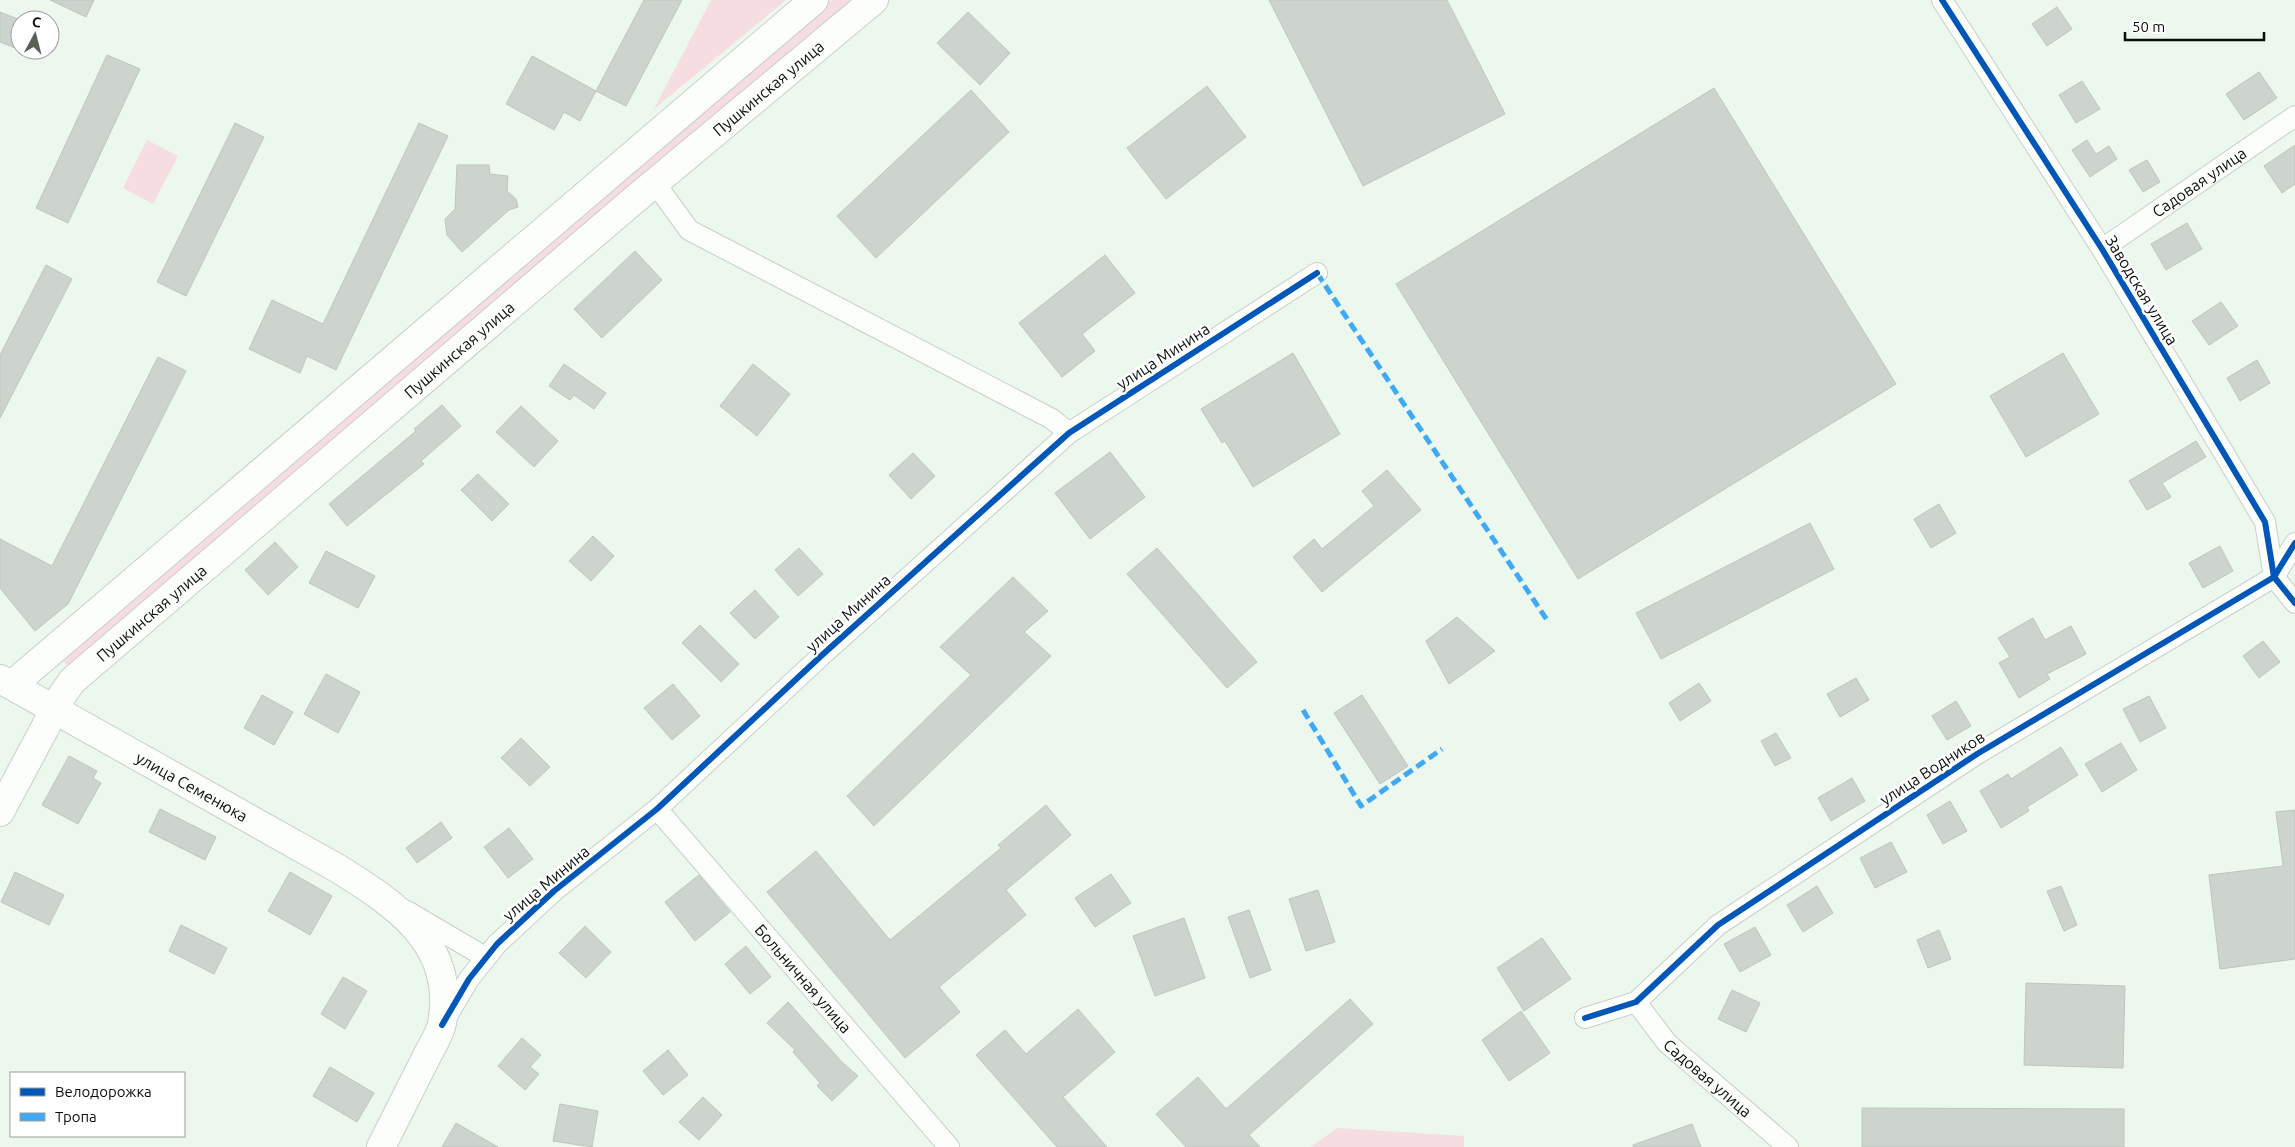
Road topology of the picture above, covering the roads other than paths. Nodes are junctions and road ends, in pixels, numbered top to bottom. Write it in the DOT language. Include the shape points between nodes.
graph roads {
  1 [pos="814,0"];
  2 [pos="874,0"];
  3 [pos="1942,0"];
  4 [pos="2295,116"];
  5 [pos="655,183"];
  6 [pos="2102,249"];
  7 [pos="1317,273"];
  8 [pos="1069,433"];
  9 [pos="2295,543"];
  10 [pos="2274,577"];
  11 [pos="2295,603"];
  12 [pos="60,645"];
  13 [pos="6,682"];
  14 [pos="54,710"];
  15 [pos="657,809"];
  16 [pos="0,812"];
  17 [pos="383,897"];
  18 [pos="485,957"];
  19 [pos="1636,1002"];
  20 [pos="1585,1018"];
  21 [pos="442,1025"];
  22 [pos="381,1147"];
  23 [pos="949,1147"];
  24 [pos="1788,1147"];
  1 -- 12 [label="main road, Пушкинская улица"];
  2 -- 5 [label="main road, Пушкинская улица"];
  3 -- 6 [label="street, Заводская улица"];
  4 -- 6 [label="street, Садовая улица"];
  5 -- 8 [label="street" via="689,230 1052,419"];
  5 -- 14 [label="main road, Пушкинская улица" via="72,681"];
  6 -- 10 [label="street, Заводская улица" via="2265,522"];
  7 -- 8 [label="street, улица Минина"];
  8 -- 15 [label="street, улица Минина"];
  9 -- 10 [label="street, улица Водников"];
  10 -- 11 [label="street, Заводская улица"];
  10 -- 19 [label="street, улица Водников" via="1977,754 1718,925"];
  12 -- 13 [label="main road, Пушкинская улица"];
  12 -- 14 [label="main road, Пушкинская улица" via="49,666 47,679"];
  13 -- 14 [label="main road, улица Семенюка"];
  14 -- 16 [label="main road, Пушкинская улица"];
  14 -- 17 [label="main road, улица Семенюка"];
  15 -- 18 [label="street, улица Минина" via="554,891"];
  15 -- 23 [label="street, Больничная улица"];
  17 -- 18 [label="street, улица Семенюка"];
  17 -- 21 [label="main road, улица Семенюка" via="408,918 438,962 444,979"];
  18 -- 21 [label="street, улица Минина"];
  19 -- 20 [label="street, улица Водников"];
  19 -- 24 [label="street, Садовая улица" via="1667,1043"];
  21 -- 22 [label="main road, улица Минина"];
}
